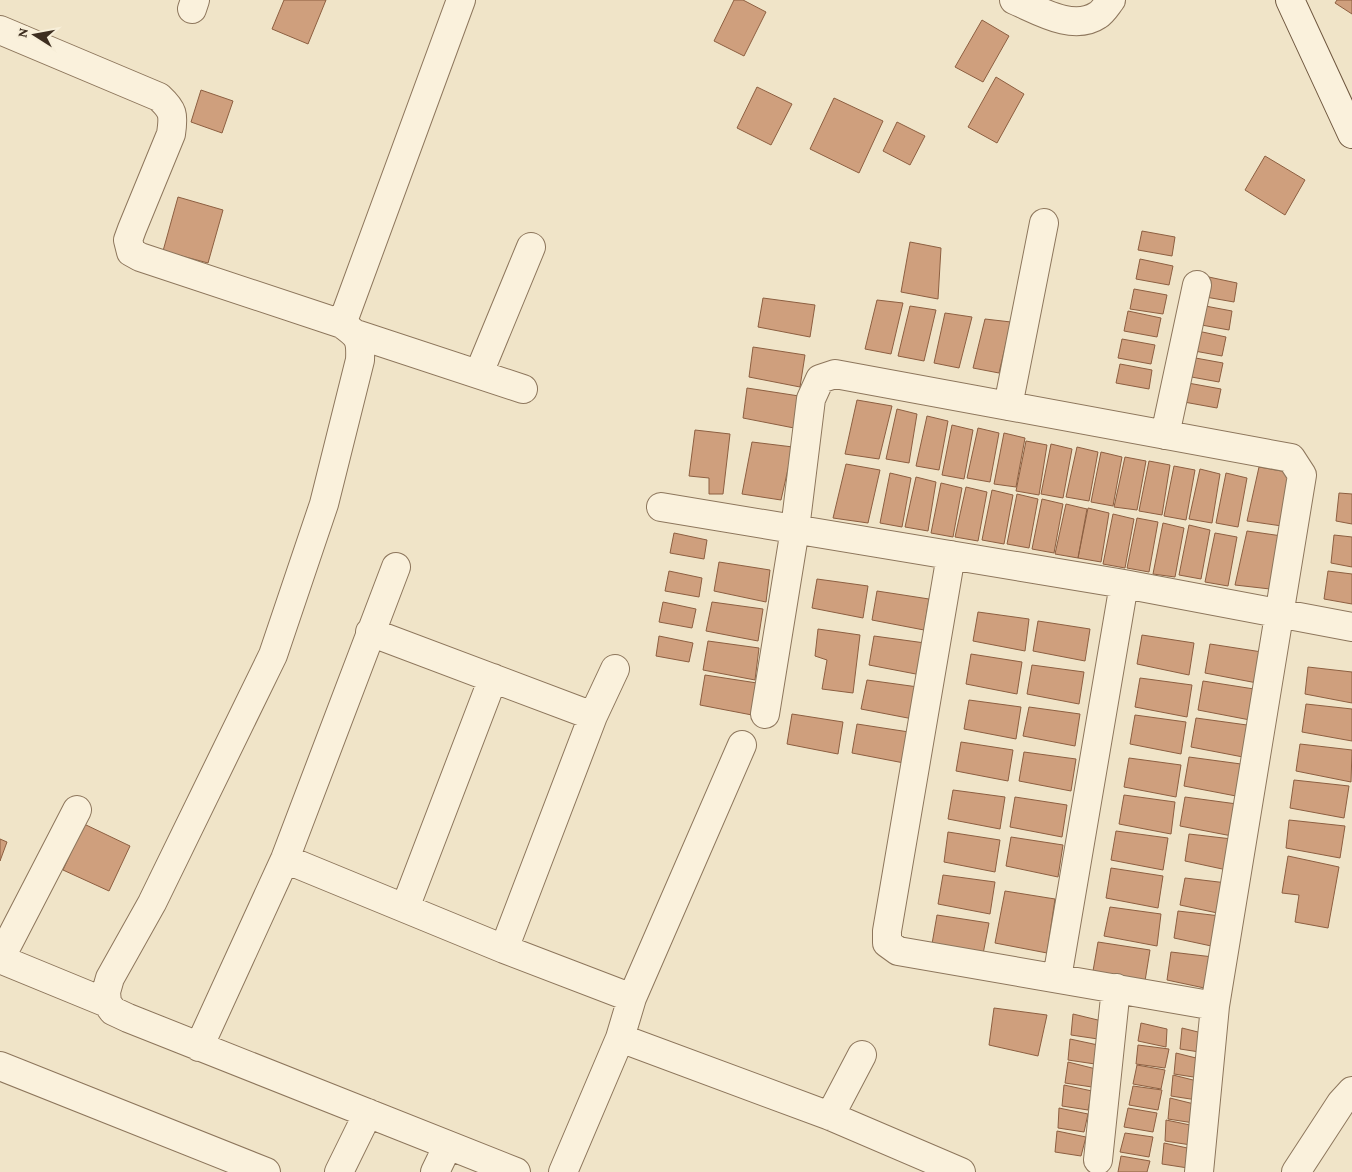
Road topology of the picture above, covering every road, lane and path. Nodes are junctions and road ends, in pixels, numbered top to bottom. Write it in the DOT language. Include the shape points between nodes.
graph roads {
  1 [pos="461,0"];
  2 [pos="1014,0"];
  3 [pos="1111,0"];
  4 [pos="1290,0"];
  5 [pos="0,30"];
  6 [pos="1352,134"];
  7 [pos="1044,223"];
  8 [pos="530,247"];
  9 [pos="1197,285"];
  10 [pos="349,329"];
  11 [pos="479,373"];
  12 [pos="522,389"];
  13 [pos="1008,406"];
  14 [pos="1165,435"];
  15 [pos="661,507"];
  16 [pos="795,529"];
  17 [pos="951,555"];
  18 [pos="396,567"];
  19 [pos="1124,584"];
  20 [pos="1278,615"];
  21 [pos="1352,628"];
  22 [pos="370,632"];
  23 [pos="615,669"];
  24 [pos="493,678"];
  25 [pos="765,714"];
  26 [pos="593,716"];
  27 [pos="742,745"];
  28 [pos="76,810"];
  29 [pos="285,859"];
  30 [pos="404,908"];
  31 [pos="504,950"];
  32 [pos="0,959"];
  33 [pos="1057,978"];
  34 [pos="1116,988"];
  35 [pos="632,998"];
  36 [pos="107,1003"];
  37 [pos="1215,1006"];
  38 [pos="620,1038"];
  39 [pos="199,1047"];
  40 [pos="862,1054"];
  41 [pos="0,1066"];
  42 [pos="1352,1091"];
  43 [pos="368,1114"];
  44 [pos="830,1116"];
  45 [pos="448,1145"];
  46 [pos="1098,1160"];
  47 [pos="266,1172"];
  48 [pos="338,1172"];
  49 [pos="435,1172"];
  50 [pos="516,1172"];
  51 [pos="563,1172"];
  52 [pos="960,1172"];
  53 [pos="1199,1172"];
  54 [pos="1296,1172"];
  1 -- 10 [label="street"];
  2 -- 3 [label="street" via="1058,19 1082,22 1098,15"];
  4 -- 6 [label="street"];
  5 -- 10 [label="street" via="159,97 170,108 173,119 171,134 128,240 132,252"];
  7 -- 13 [label="street"];
  8 -- 11 [label="street"];
  9 -- 14 [label="street"];
  10 -- 11 [label="street"];
  10 -- 36 [label="street" via="361,345 360,360 324,504 273,655 152,904 110,978"];
  11 -- 12 [label="street"];
  13 -- 14 [label="street"];
  13 -- 16 [label="street" via="835,374 820,378 811,399"];
  14 -- 20 [label="street" via="1291,458 1298,466 1302,475"];
  15 -- 16 [label="street"];
  16 -- 17 [label="street"];
  16 -- 25 [label="street"];
  17 -- 19 [label="street"];
  17 -- 33 [label="street" via="886,931 887,943 898,951"];
  18 -- 22 [label="street"];
  19 -- 20 [label="street"];
  19 -- 33 [label="street"];
  20 -- 21 [label="street"];
  20 -- 37 [label="street"];
  22 -- 24 [label="street"];
  22 -- 29 [label="street"];
  23 -- 26 [label="street"];
  24 -- 26 [label="street"];
  24 -- 30 [label="street"];
  26 -- 31 [label="street"];
  27 -- 35 [label="street"];
  28 -- 32 [label="street"];
  29 -- 30 [label="street"];
  29 -- 39 [label="street"];
  30 -- 31 [label="street"];
  31 -- 35 [label="street"];
  32 -- 36 [label="street"];
  33 -- 34 [label="street"];
  34 -- 37 [label="street"];
  34 -- 46 [label="street"];
  35 -- 38 [label="street"];
  36 -- 39 [label="street" via="128,1018"];
  37 -- 53 [label="street"];
  38 -- 44 [label="street"];
  38 -- 51 [label="street"];
  39 -- 43 [label="street"];
  40 -- 44 [label="street"];
  41 -- 47 [label="street"];
  42 -- 54 [label="street"];
  43 -- 45 [label="street"];
  43 -- 48 [label="street"];
  44 -- 52 [label="street"];
  45 -- 49 [label="street"];
  45 -- 50 [label="street"];
}
